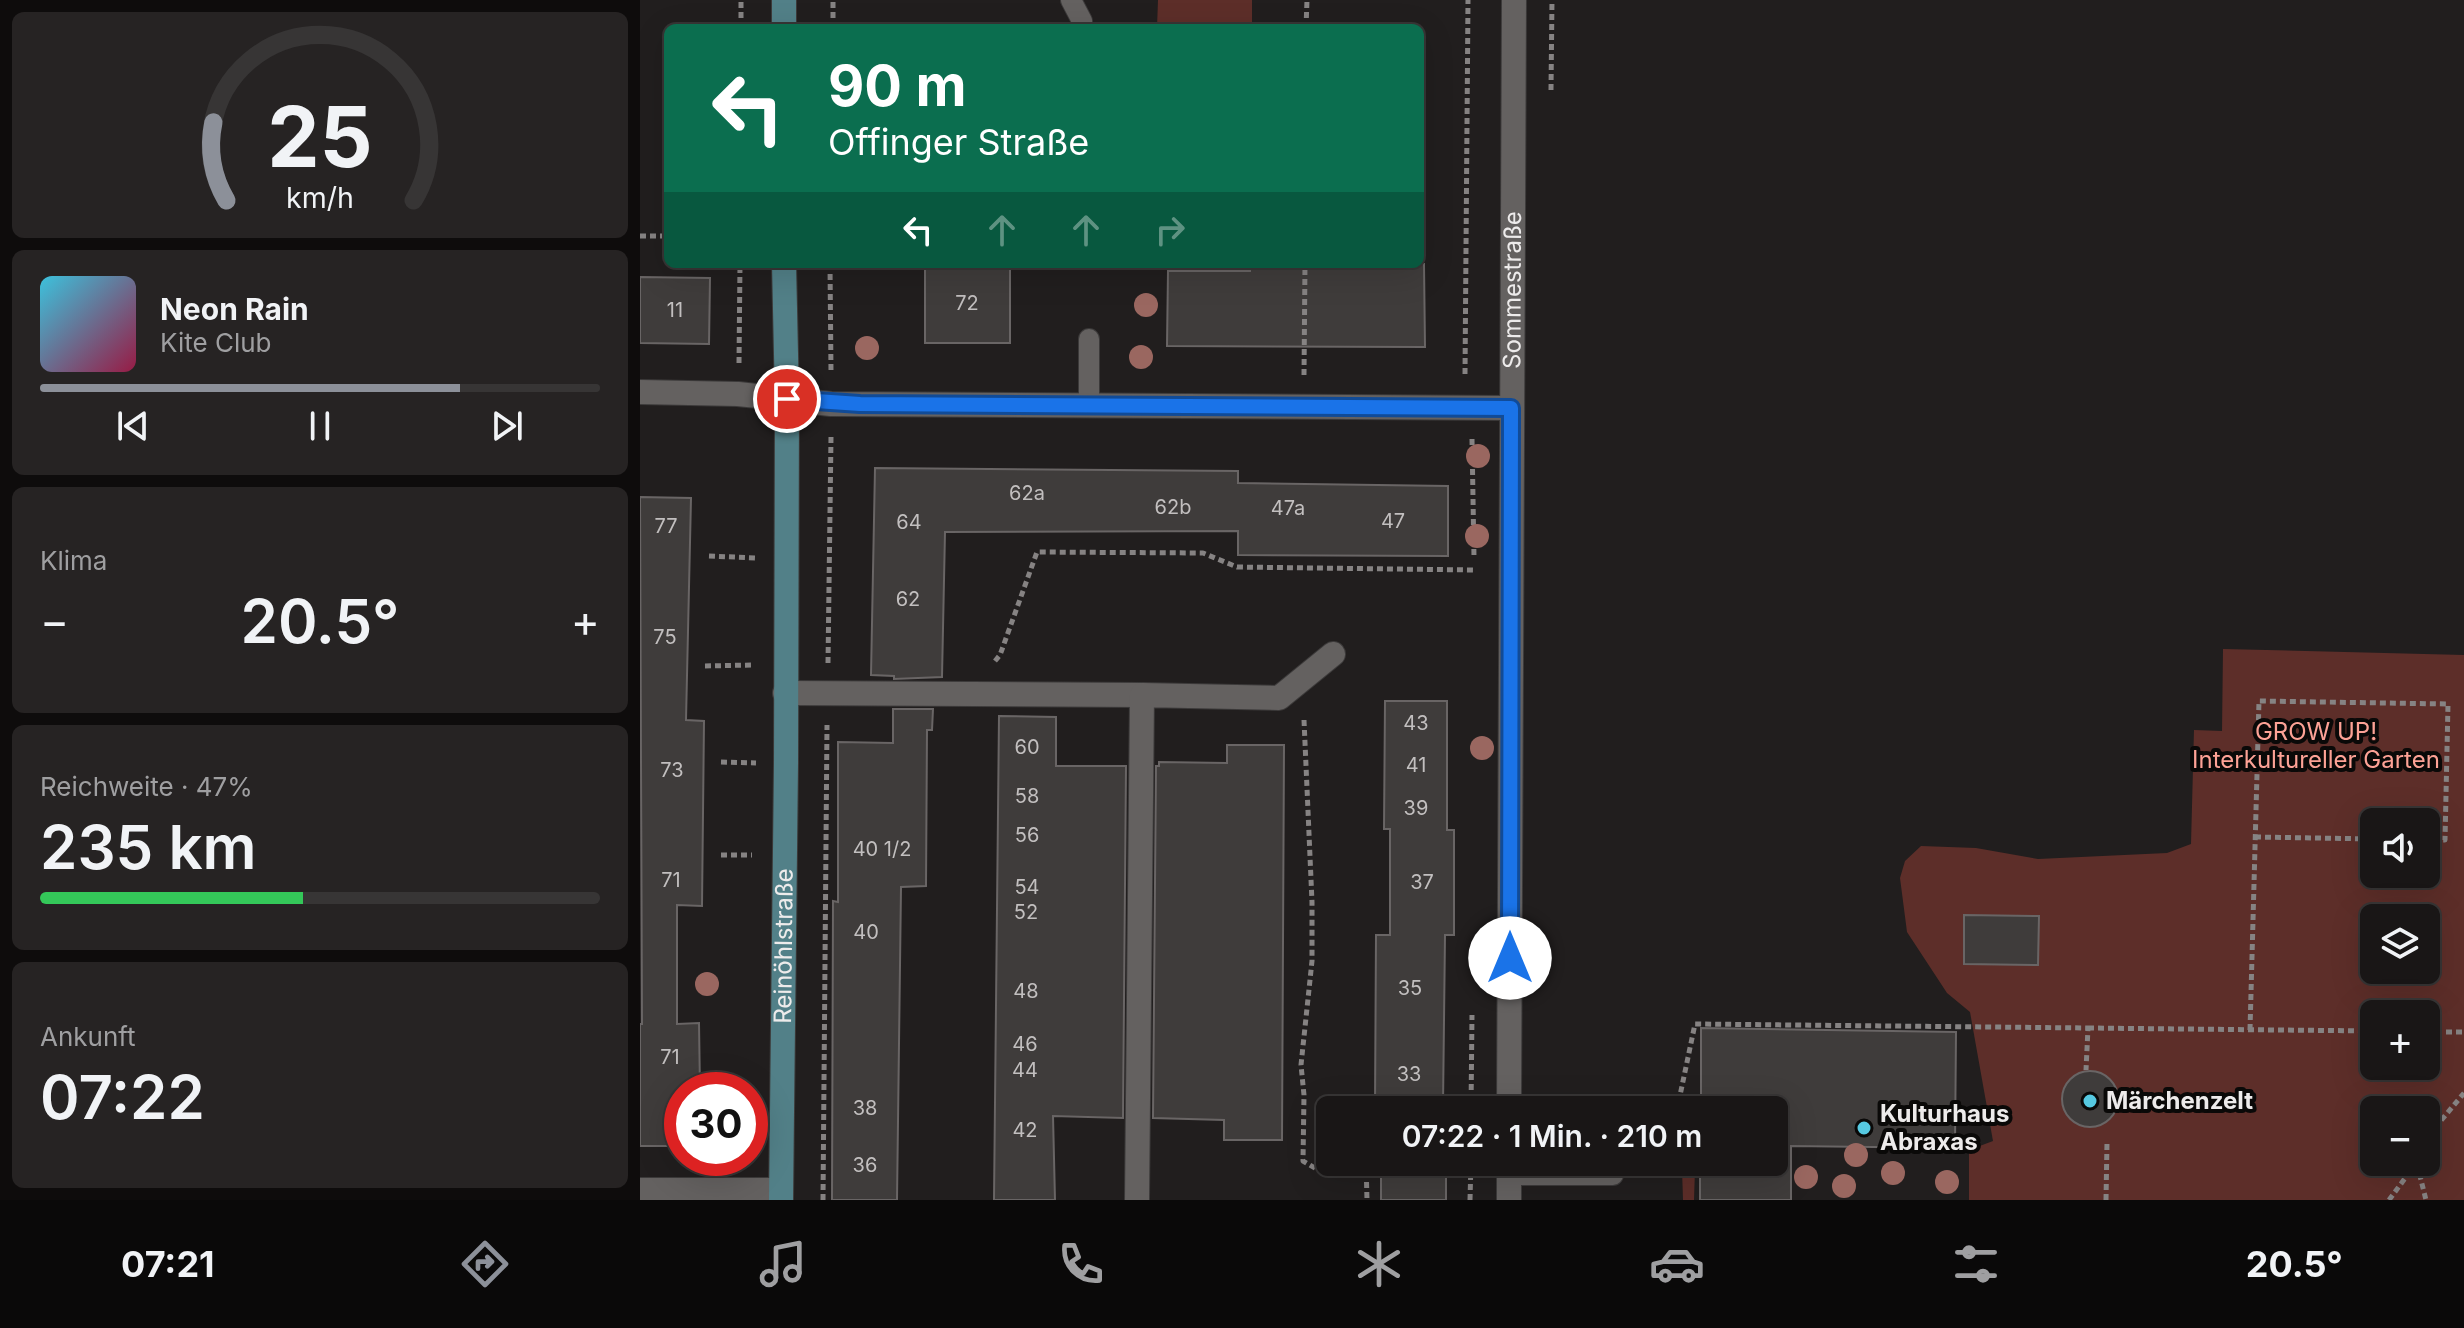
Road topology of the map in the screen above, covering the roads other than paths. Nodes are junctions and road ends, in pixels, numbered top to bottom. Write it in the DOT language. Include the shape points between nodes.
graph roads {
  1 [pos="784,0"];
  2 [pos="1071,0"];
  3 [pos="1514,0"];
  4 [pos="1082,21"];
  5 [pos="784,24"];
  6 [pos="784,268"];
  7 [pos="1089,339"];
  8 [pos="640,392"];
  9 [pos="787,399"];
  10 [pos="1089,407"];
  11 [pos="1511,408"];
  12 [pos="1333,654"];
  13 [pos="785,693"];
  14 [pos="1142,695"];
  15 [pos="1509,1096"];
  16 [pos="1509,1176"];
  17 [pos="640,1190"];
  18 [pos="781,1195"];
  19 [pos="1137,1200"];
  20 [pos="1509,1200"];
  1 -- 5 [label="street"];
  2 -- 4 [label="lane"];
  3 -- 11 [label="street, Sommestraße"];
  6 -- 9 [label="street, Reinöhlstraße"];
  7 -- 10 [label="lane"];
  8 -- 9 [label="street"];
  9 -- 10 [label="street"];
  9 -- 13 [label="street, Reinöhlstraße"];
  10 -- 11 [label="street"];
  11 -- 15 [label="street, Sommestraße"];
  12 -- 14 [label="street" via="1279,698"];
  13 -- 14 [label="street"];
  13 -- 18 [label="street, Reinöhlstraße"];
  14 -- 19 [label="street"];
  16 -- 20 [label="street"];
  17 -- 18 [label="street"];
}
